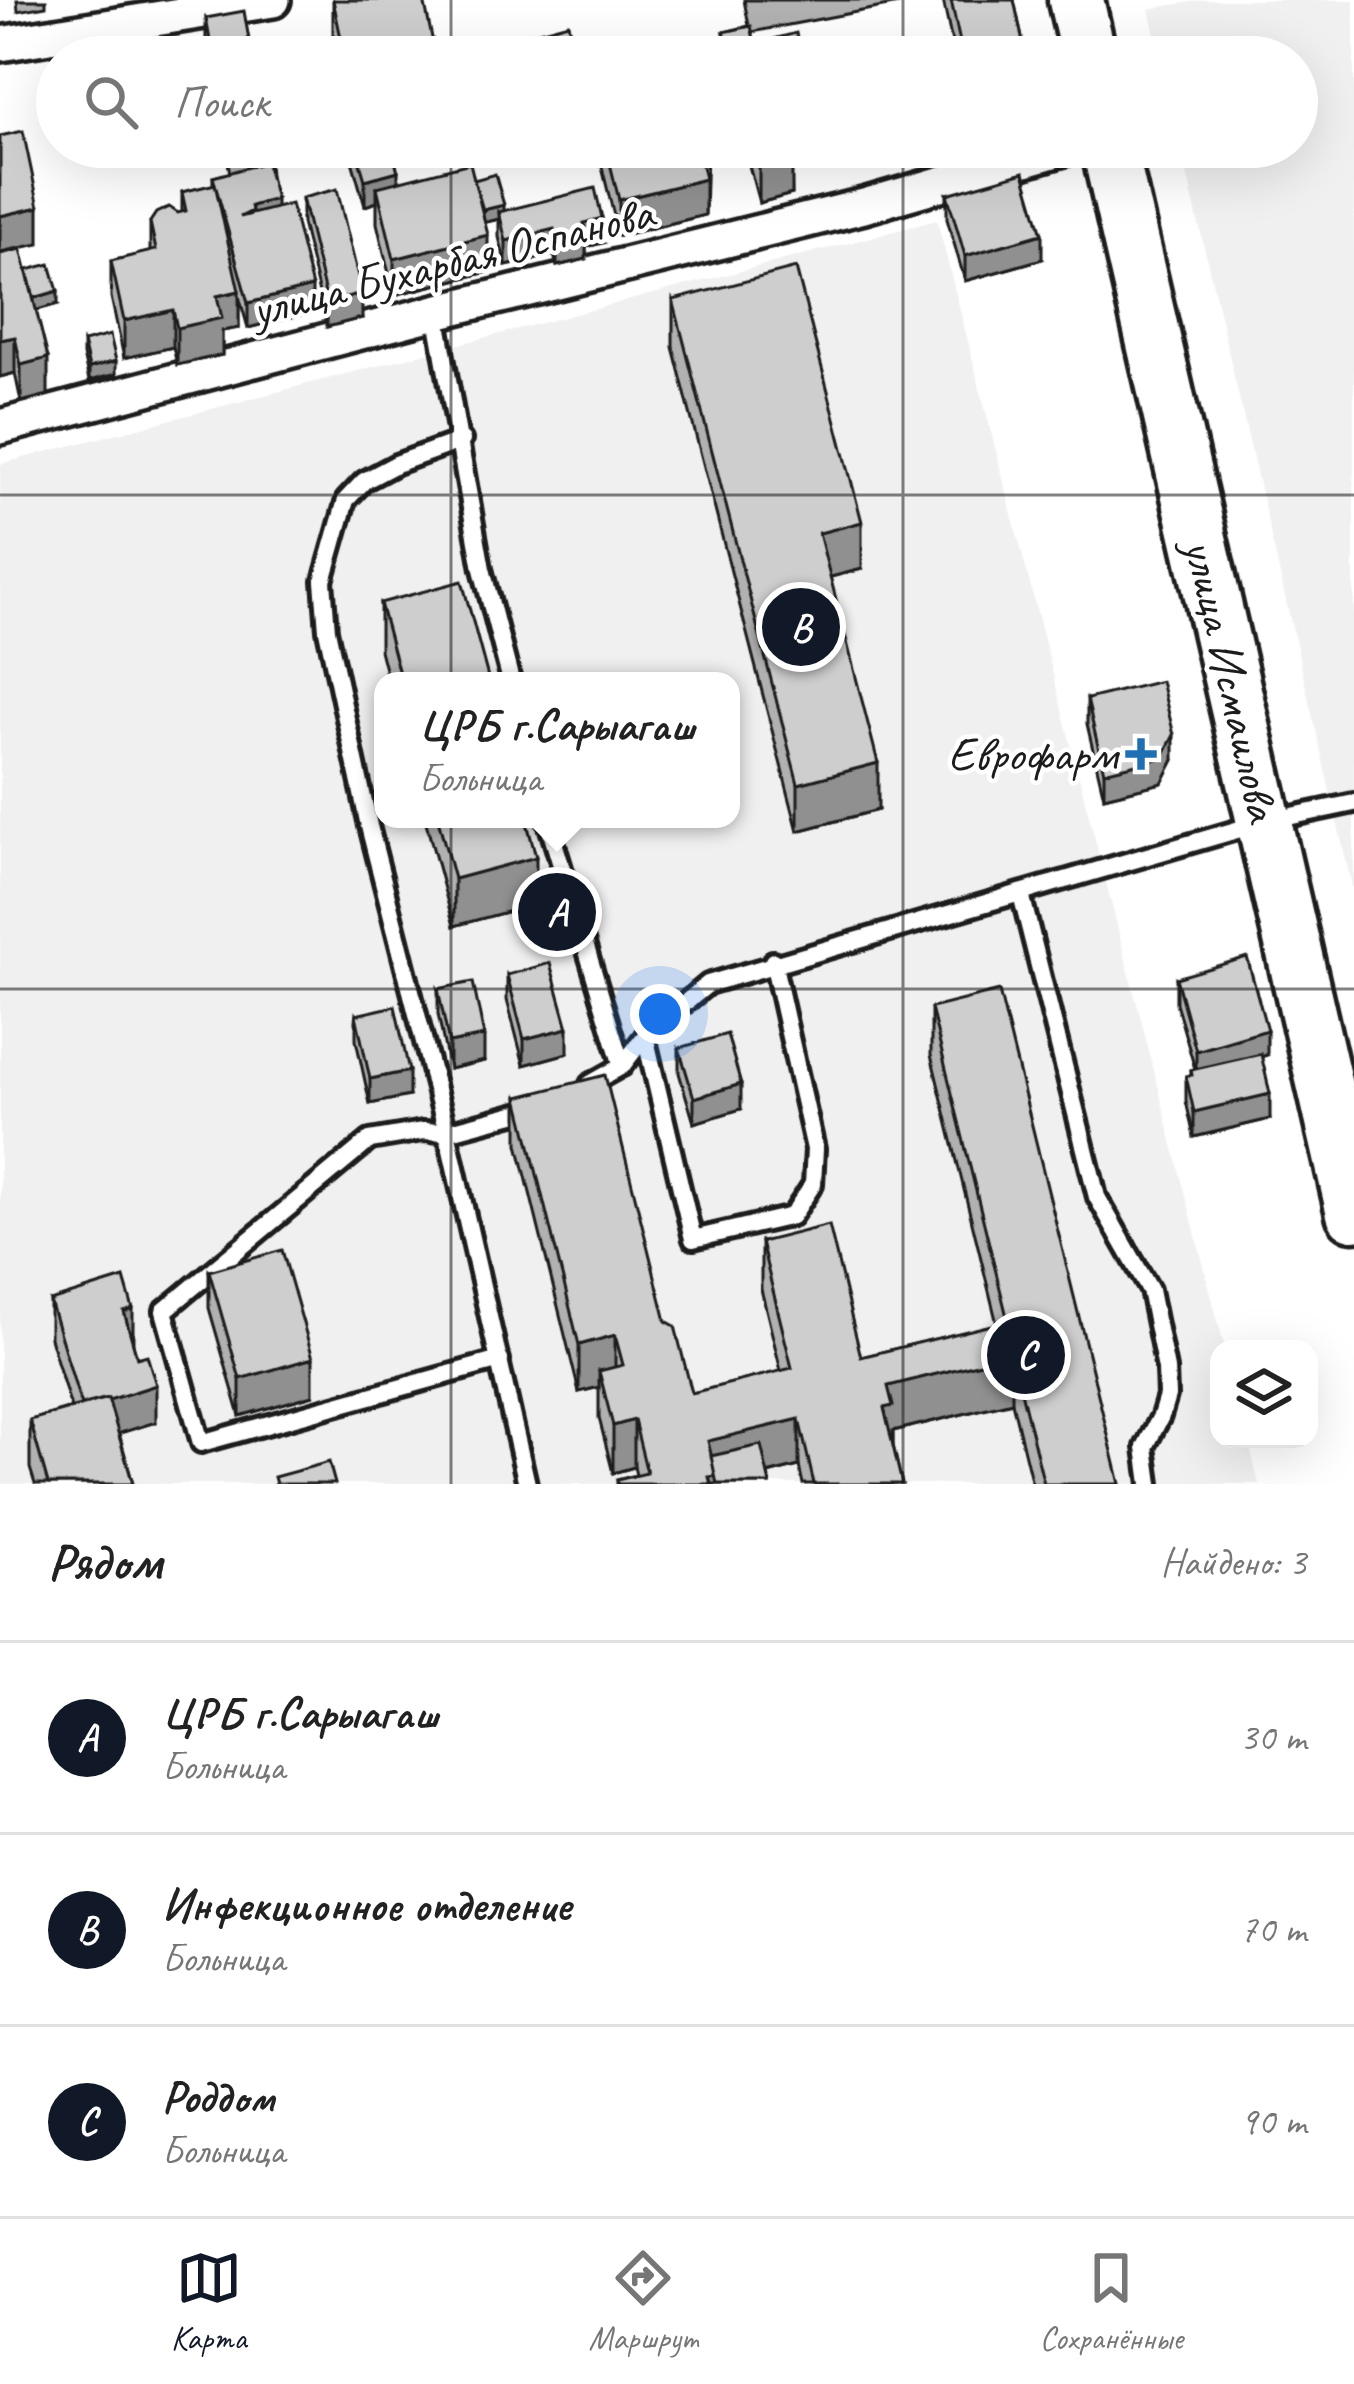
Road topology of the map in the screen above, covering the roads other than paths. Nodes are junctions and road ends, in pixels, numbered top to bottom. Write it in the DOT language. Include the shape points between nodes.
graph roads {
  1 [pos="273,0"];
  2 [pos="1076,0"];
  3 [pos="50,36"];
  4 [pos="1084,36"];
  5 [pos="36,38"];
  6 [pos="0,44"];
  7 [pos="995,168"];
  8 [pos="1114,168"];
  9 [pos="436,312"];
  10 [pos="0,427"];
  11 [pos="462,440"];
  12 [pos="509,672"];
  13 [pos="1354,803"];
  14 [pos="1264,822"];
  15 [pos="550,828"];
  16 [pos="1021,894"];
  17 [pos="773,962"];
  18 [pos="645,1036"];
  19 [pos="622,1066"];
  20 [pos="447,1132"];
  21 [pos="1354,1213"];
  22 [pos="500,1360"];
  23 [pos="527,1484"];
  24 [pos="1150,1484"];
  1 -- 3 [label="street"];
  2 -- 4 [label="main road"];
  5 -- 6 [label="street"];
  7 -- 9 [label="street, улица Бухарбая Оспанова"];
  8 -- 14 [label="main road, улица Исмаилова"];
  9 -- 10 [label="street, улица Бухарбая Оспанова"];
  9 -- 11 [label="lane"];
  11 -- 12 [label="lane"];
  11 -- 20 [label="lane" via="364,481 346,500 323,581 369,826"];
  13 -- 14 [label="lane"];
  14 -- 16 [label="lane"];
  14 -- 21 [label="main road, улица Исмаилова"];
  15 -- 19 [label="lane"];
  16 -- 17 [label="lane"];
  16 -- 24 [label="lane" via="1097,1197 1150,1290 1166,1369 1161,1416 1145,1447"];
  17 -- 18 [label="lane" via="708,983"];
  17 -- 18 [label="lane" via="815,1149 812,1184 792,1216 693,1240"];
  18 -- 19 [label="lane"];
  19 -- 20 [label="lane" via="565,1100"];
  20 -- 22 [label="lane"];
  20 -- 22 [label="lane" via="370,1140 164,1311 201,1443"];
  22 -- 23 [label="lane"];
}
